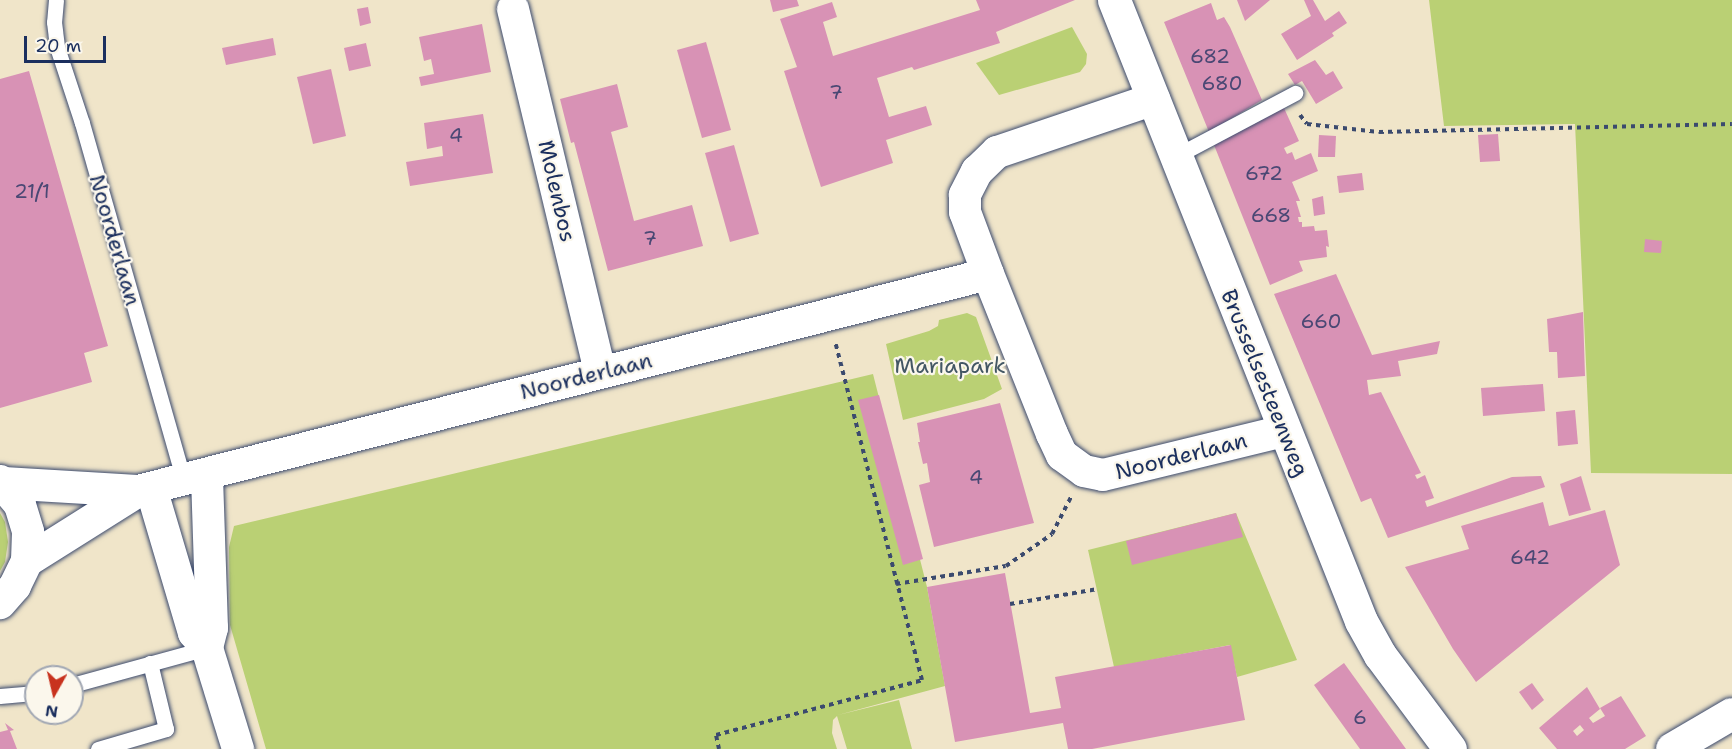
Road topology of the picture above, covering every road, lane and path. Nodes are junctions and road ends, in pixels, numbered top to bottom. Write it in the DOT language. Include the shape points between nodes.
graph roads {
  1 [pos="56,0"];
  2 [pos="1114,0"];
  3 [pos="513,9"];
  4 [pos="1289,95"];
  5 [pos="1154,99"];
  6 [pos="1732,124"];
  7 [pos="1176,156"];
  8 [pos="988,274"];
  9 [pos="829,314"];
  10 [pos="600,372"];
  11 [pos="1284,431"];
  12 [pos="1084,471"];
  13 [pos="196,477"];
  14 [pos="2,482"];
  15 [pos="145,490"];
  16 [pos="27,561"];
  17 [pos="896,584"];
  18 [pos="1098,589"];
  19 [pos="0,603"];
  20 [pos="1010,604"];
  21 [pos="207,648"];
  22 [pos="150,663"];
  23 [pos="84,681"];
  24 [pos="24,694"];
  25 [pos="0,696"];
  26 [pos="1732,714"];
  27 [pos="98,749"];
  28 [pos="238,749"];
  29 [pos="719,749"];
  30 [pos="1450,749"];
  31 [pos="1672,749"];
  1 -- 13 [label="lane, Noorderlaan" via="57,47"];
  2 -- 5 [label="street, Brusselsesteenweg"];
  3 -- 10 [label="street, Molenbos"];
  4 -- 6 [label="path" via="1306,124 1379,132"];
  4 -- 7 [label="lane"];
  5 -- 7 [label="street, Brusselsesteenweg"];
  5 -- 8 [label="street, Noorderlaan" via="998,152 977,171 965,195 965,212"];
  7 -- 11 [label="street, Brusselsesteenweg"];
  8 -- 9 [label="street, Noorderlaan"];
  8 -- 12 [label="street, Noorderlaan" via="1062,455"];
  9 -- 10 [label="street, Noorderlaan"];
  9 -- 17 [label="path"];
  10 -- 13 [label="street, Noorderlaan"];
  11 -- 12 [label="street, Noorderlaan" via="1103,475"];
  11 -- 30 [label="street, Brusselsesteenweg" via="1370,639"];
  12 -- 17 [label="path" via="1052,534 1006,566"];
  13 -- 15 [label="street, Noorderlaan"];
  13 -- 21 [label="street" via="212,628"];
  14 -- 15 [label="street"];
  14 -- 16 [label="street" via="20,505 28,532"];
  15 -- 16 [label="street"];
  15 -- 21 [label="street" via="194,633"];
  16 -- 19 [label="street" via="15,586"];
  17 -- 29 [label="path" via="922,681 716,735"];
  18 -- 20 [label="path"];
  21 -- 22 [label="lane"];
  21 -- 28 [label="street"];
  22 -- 23 [label="lane"];
  22 -- 27 [label="lane" via="166,729"];
  24 -- 25 [label="lane"];
  26 -- 31 [label="street"];
}
